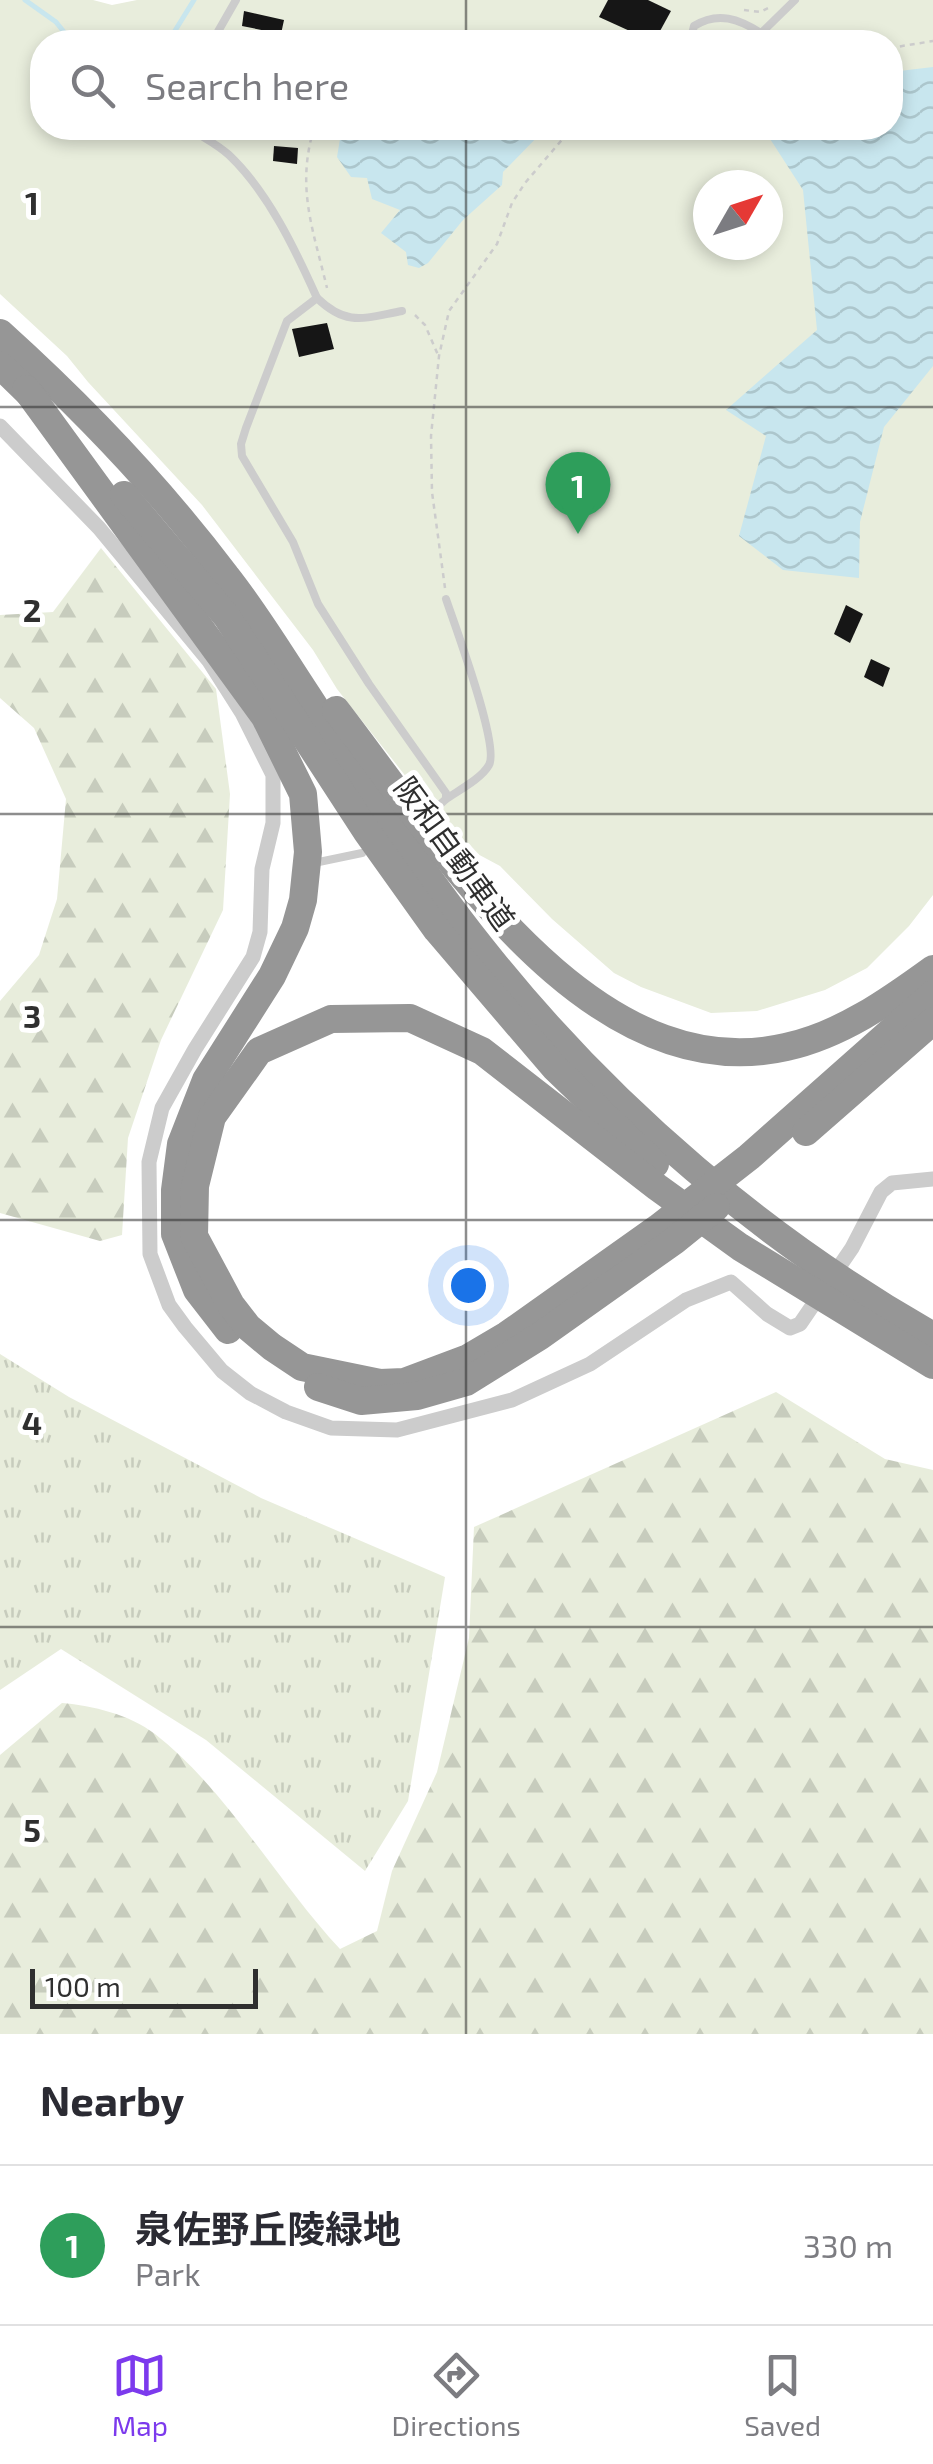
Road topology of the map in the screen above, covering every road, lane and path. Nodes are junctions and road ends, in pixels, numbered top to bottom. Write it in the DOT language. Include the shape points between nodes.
graph roads {
  1 [pos="236,0"];
  2 [pos="795,0"];
  3 [pos="219,30"];
  4 [pos="693,30"];
  5 [pos="755,30"];
  6 [pos="763,30"];
  7 [pos="933,40"];
  8 [pos="903,46"];
  9 [pos="207,140"];
  10 [pos="310,140"];
  11 [pos="562,140"];
  12 [pos="321,301"];
  13 [pos="402,311"];
  14 [pos="0,333"];
  15 [pos="439,356"];
  16 [pos="0,365"];
  17 [pos="0,426"];
  18 [pos="163,536"];
  19 [pos="228,577"];
  20 [pos="446,599"];
  21 [pos="446,799"];
  22 [pos="434,810"];
  23 [pos="362,853"];
  24 [pos="314,864"];
  25 [pos="933,969"];
  26 [pos="933,994"];
  27 [pos="933,1021"];
  28 [pos="673,1177"];
  29 [pos="933,1179"];
  30 [pos="749,1236"];
  31 [pos="929,1355"];
  1 -- 3 [label="lane"];
  2 -- 6 [label="lane"];
  4 -- 5 [label="lane" via="716,17"];
  7 -- 8 [label="path"];
  9 -- 12 [label="lane" via="253,182"];
  10 -- 12 [label="path" via="304,187 327,287"];
  11 -- 15 [label="path" via="512,203 497,244 449,312"];
  12 -- 13 [label="lane" via="354,320"];
  12 -- 21 [label="lane" via="287,322 246,428 242,456 293,542 318,604"];
  13 -- 15 [label="path" via="418,316"];
  14 -- 18 [label="highway, 阪和自動車道" via="82,408"];
  15 -- 20 [label="path" via="432,492"];
  16 -- 18 [label="highway"];
  17 -- 29 [label="street" via="99,528 208,662 273,775 260,932 252,957 162,1108 150,1162 150,1254 169,1305 222,1371 286,1412 331,1428 397,1430 512,1400 590,1364 686,1300 731,1282 790,1328 800,1324 852,1248 881,1192 892,1183"];
  18 -- 19 [label="highway, 阪和自動車道"];
  18 -- 27 [label="highway" via="303,794 308,852 295,928 206,1080 181,1144 175,1190 175,1234 197,1290 240,1344 277,1369 361,1401 417,1396 466,1382 674,1241"];
  18 -- 28 [label="highway, 阪和自動車道" via="227,617 437,930 555,1068"];
  19 -- 25 [label="highway" via="492,908 554,974 617,1018 678,1045 784,1048 840,1028"];
  19 -- 28 [label="highway, 阪和自動車道" via="419,864 491,961"];
  20 -- 21 [label="lane" via="492,753 485,770"];
  21 -- 22 [label="lane"];
  23 -- 24 [label="lane"];
  26 -- 28 [label="highway" via="658,1228 507,1335 404,1382 302,1367 272,1347 232,1306 194,1236 195,1186 212,1116 259,1051 331,1019 410,1018 482,1051"];
  28 -- 30 [label="highway, 阪和自動車道"];
  28 -- 30 [label="highway"];
  30 -- 31 [label="highway"];
}
